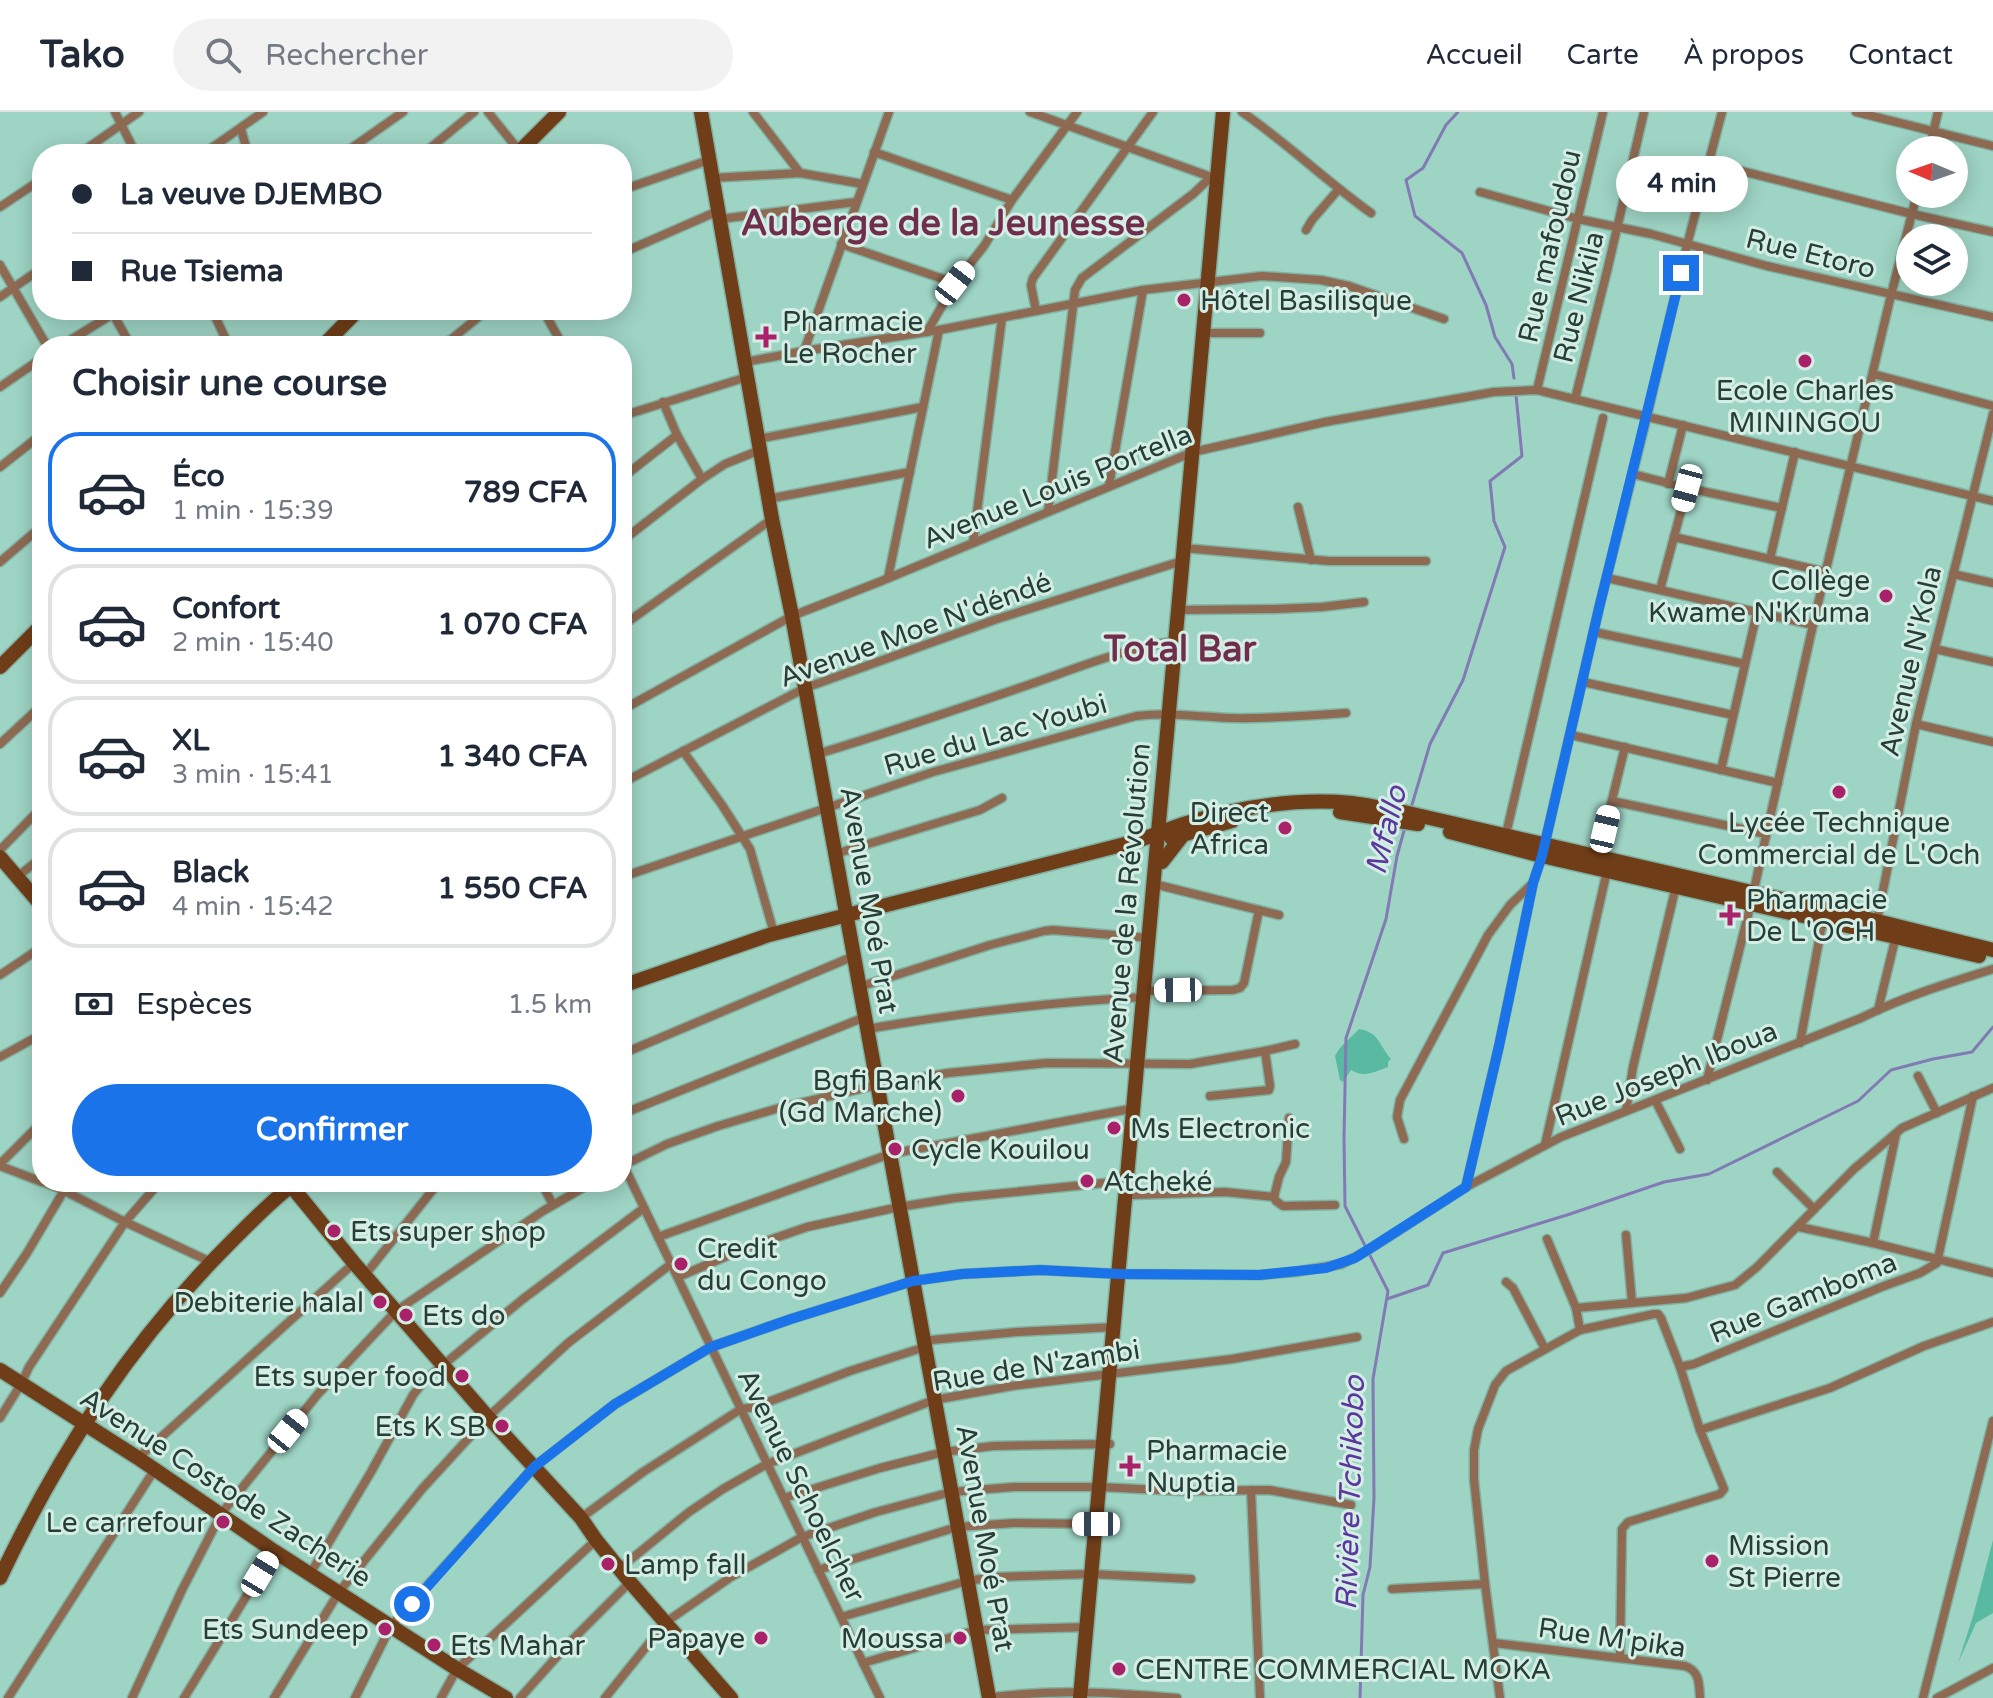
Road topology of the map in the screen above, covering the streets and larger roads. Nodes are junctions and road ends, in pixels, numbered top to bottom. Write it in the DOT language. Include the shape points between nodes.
graph roads {
  1 [pos="115,112"];
  2 [pos="139,112"];
  3 [pos="263,112"];
  4 [pos="403,112"];
  5 [pos="474,112"];
  6 [pos="488,112"];
  7 [pos="559,112"];
  8 [pos="701,112"];
  9 [pos="753,112"];
  10 [pos="889,112"];
  11 [pos="1030,112"];
  12 [pos="1077,112"];
  13 [pos="1153,112"];
  14 [pos="1226,112"];
  15 [pos="1242,112"];
  16 [pos="1603,112"];
  17 [pos="1644,112"];
  18 [pos="1722,112"];
  19 [pos="1856,112"];
  20 [pos="1938,112"];
  21 [pos="121,125"];
  22 [pos="1067,126"];
  23 [pos="241,129"];
  24 [pos="1934,130"];
  25 [pos="1932,136"];
  26 [pos="93,144"];
  27 [pos="131,144"];
  28 [pos="218,144"];
  29 [pos="245,144"];
  30 [pos="357,144"];
  31 [pos="435,144"];
  32 [pos="512,144"];
  33 [pos="528,144"];
  34 [pos="1993,146"];
  35 [pos="1127,147"];
  36 [pos="874,152"];
  37 [pos="709,160"];
  38 [pos="1710,163"];
  39 [pos="800,173"];
  40 [pos="712,178"];
  41 [pos="1217,179"];
  42 [pos="863,184"];
  43 [pos="32,186"];
  44 [pos="632,187"];
  45 [pos="1338,190"];
  46 [pos="1480,192"];
  47 [pos="1012,200"];
  48 [pos="856,202"];
  49 [pos="0,207"];
  50 [pos="1914,208"];
  51 [pos="1371,213"];
  52 [pos="1912,214"];
  53 [pos="719,215"];
  54 [pos="1578,219"];
  55 [pos="1618,226"];
  56 [pos="1306,230"];
  57 [pos="1993,232"];
  58 [pos="841,244"];
  59 [pos="1687,245"];
  60 [pos="632,249"];
  61 [pos="0,265"];
  62 [pos="32,275"];
  63 [pos="1210,281"];
  64 [pos="955,283"];
  65 [pos="13,288"];
  66 [pos="1143,290"];
  67 [pos="1891,295"];
  68 [pos="0,297"];
  69 [pos="1073,304"];
  70 [pos="1036,311"];
  71 [pos="1993,317"];
  72 [pos="1002,318"];
  73 [pos="1444,319"];
  74 [pos="103,320"];
  75 [pos="348,320"];
  76 [pos="475,320"];
  77 [pos="939,330"];
  78 [pos="927,332"];
  79 [pos="1205,332"];
  80 [pos="1260,333"];
  81 [pos="41,336"];
  82 [pos="77,336"];
  83 [pos="333,336"];
  84 [pos="455,336"];
  85 [pos="804,351"];
  86 [pos="32,365"];
  87 [pos="746,370"];
  88 [pos="1873,374"];
  89 [pos="0,387"];
  90 [pos="1537,390"];
  91 [pos="1575,399"];
  92 [pos="663,402"];
  93 [pos="1993,406"];
  94 [pos="923,407"];
  95 [pos="632,413"];
  96 [pos="1993,414"];
  97 [pos="1647,416"];
  98 [pos="1603,418"];
  99 [pos="1683,425"];
  100 [pos="677,435"];
  101 [pos="32,442"];
  102 [pos="759,444"];
  103 [pos="1196,451"];
  104 [pos="1795,452"];
  105 [pos="1850,466"];
  106 [pos="0,467"];
  107 [pos="632,470"];
  108 [pos="910,472"];
  109 [pos="1633,474"];
  110 [pos="702,479"];
  111 [pos="1668,484"];
  112 [pos="1109,486"];
  113 [pos="1687,488"];
  114 [pos="1972,496"];
  115 [pos="768,499"];
  116 [pos="1993,501"];
  117 [pos="1298,507"];
  118 [pos="1782,508"];
  119 [pos="1048,512"];
  120 [pos="772,519"];
  121 [pos="632,533"];
  122 [pos="32,535"];
  123 [pos="1674,537"];
  124 [pos="973,543"];
  125 [pos="1187,554"];
  126 [pos="1770,559"];
  127 [pos="1311,560"];
  128 [pos="1426,561"];
  129 [pos="0,562"];
  130 [pos="1826,572"];
  131 [pos="1953,574"];
  132 [pos="888,578"];
  133 [pos="1607,578"];
  134 [pos="1993,583"];
  135 [pos="1660,590"];
  136 [pos="1364,602"];
  137 [pos="1182,610"];
  138 [pos="1757,612"];
  139 [pos="792,616"];
  140 [pos="632,619"];
  141 [pos="1813,625"];
  142 [pos="1594,632"];
  143 [pos="32,635"];
  144 [pos="1178,642"];
  145 [pos="1935,649"];
  146 [pos="1993,662"];
  147 [pos="1745,664"];
  148 [pos="0,667"];
  149 [pos="1583,682"];
  150 [pos="805,688"];
  151 [pos="632,704"];
  152 [pos="1346,713"];
  153 [pos="32,714"];
  154 [pos="1172,715"];
  155 [pos="1733,715"];
  156 [pos="1916,724"];
  157 [pos="1571,735"];
  158 [pos="1993,742"];
  159 [pos="0,744"];
  160 [pos="1625,747"];
  161 [pos="683,751"];
  162 [pos="817,754"];
  163 [pos="1721,770"];
  164 [pos="632,778"];
  165 [pos="1778,783"];
  166 [pos="1002,798"];
  167 [pos="1612,801"];
  168 [pos="827,808"];
  169 [pos="1167,808"];
  170 [pos="32,817"];
  171 [pos="1186,829"];
  172 [pos="1506,834"];
  173 [pos="1766,834"];
  174 [pos="741,836"];
  175 [pos="1159,836"];
  176 [pos="0,850"];
  177 [pos="1544,850"];
  178 [pos="835,854"];
  179 [pos="0,857"];
  180 [pos="1598,857"];
  181 [pos="1162,862"];
  182 [pos="32,865"];
  183 [pos="1607,871"];
  184 [pos="632,874"];
  185 [pos="17,877"];
  186 [pos="1533,883"];
  187 [pos="1157,884"];
  188 [pos="1676,886"];
  189 [pos="32,894"];
  190 [pos="1752,898"];
  191 [pos="1259,910"];
  192 [pos="846,914"];
  193 [pos="1279,915"];
  194 [pos="1823,919"];
  195 [pos="1877,921"];
  196 [pos="1897,932"];
  197 [pos="774,933"];
  198 [pos="1152,939"];
  199 [pos="1993,950"];
  200 [pos="32,954"];
  201 [pos="854,956"];
  202 [pos="1993,959"];
  203 [pos="1993,969"];
  204 [pos="0,975"];
  205 [pos="632,983"];
  206 [pos="859,987"];
  207 [pos="1147,994"];
  208 [pos="1878,1010"];
  209 [pos="866,1023"];
  210 [pos="32,1039"];
  211 [pos="1800,1043"];
  212 [pos="1295,1044"];
  213 [pos="632,1050"];
  214 [pos="1265,1051"];
  215 [pos="0,1057"];
  216 [pos="1141,1062"];
  217 [pos="1918,1076"];
  218 [pos="1707,1080"];
  219 [pos="877,1085"];
  220 [pos="1993,1088"];
  221 [pos="1210,1096"];
  222 [pos="1973,1096"];
  223 [pos="1655,1100"];
  224 [pos="1137,1108"];
  225 [pos="632,1110"];
  226 [pos="1626,1111"];
  227 [pos="1937,1113"];
  228 [pos="1289,1118"];
  229 [pos="32,1132"];
  230 [pos="1896,1133"];
  231 [pos="1404,1139"];
  232 [pos="1545,1145"];
  233 [pos="1680,1149"];
  234 [pos="890,1154"];
  235 [pos="632,1160"];
  236 [pos="0,1165"];
  237 [pos="1777,1172"];
  238 [pos="32,1178"];
  239 [pos="632,1183"];
  240 [pos="1132,1185"];
  241 [pos="1466,1187"];
  242 [pos="63,1192"];
  243 [pos="76,1192"];
  244 [pos="151,1192"];
  245 [pos="282,1192"];
  246 [pos="298,1192"];
  247 [pos="431,1192"];
  248 [pos="546,1192"];
  249 [pos="576,1192"];
  250 [pos="1274,1197"];
  251 [pos="553,1205"];
  252 [pos="1335,1205"];
  253 [pos="899,1207"];
  254 [pos="644,1208"];
  255 [pos="1814,1209"];
  256 [pos="125,1222"];
  257 [pos="1799,1227"];
  258 [pos="1626,1235"];
  259 [pos="658,1237"];
  260 [pos="1547,1239"];
  261 [pos="1873,1243"];
  262 [pos="1939,1260"];
  263 [pos="211,1262"];
  264 [pos="354,1263"];
  265 [pos="671,1264"];
  266 [pos="1993,1273"];
  267 [pos="1122,1274"];
  268 [pos="365,1275"];
  269 [pos="678,1277"];
  270 [pos="913,1281"];
  271 [pos="1506,1282"];
  272 [pos="0,1293"];
  273 [pos="1632,1303"];
  274 [pos="1576,1308"];
  275 [pos="396,1311"];
  276 [pos="1993,1322"];
  277 [pos="1117,1327"];
  278 [pos="1580,1330"];
  279 [pos="1357,1337"];
  280 [pos="711,1347"];
  281 [pos="925,1347"];
  282 [pos="1545,1349"];
  283 [pos="443,1364"];
  284 [pos="1680,1367"];
  285 [pos="0,1370"];
  286 [pos="1113,1374"];
  287 [pos="21,1384"];
  288 [pos="934,1400"];
  289 [pos="741,1409"];
  290 [pos="488,1417"];
  291 [pos="0,1418"];
  292 [pos="1993,1421"];
  293 [pos="84,1423"];
  294 [pos="1700,1430"];
  295 [pos="1107,1444"];
  296 [pos="944,1452"];
  297 [pos="138,1458"];
  298 [pos="767,1464"];
  299 [pos="534,1467"];
  300 [pos="155,1469"];
  301 [pos="1103,1487"];
  302 [pos="1251,1490"];
  303 [pos="951,1492"];
  304 [pos="784,1498"];
  305 [pos="1351,1505"];
  306 [pos="221,1514"];
  307 [pos="581,1518"];
  308 [pos="1100,1524"];
  309 [pos="957,1527"];
  310 [pos="802,1537"];
  311 [pos="596,1540"];
  312 [pos="274,1551"];
  313 [pos="619,1569"];
  314 [pos="818,1570"];
  315 [pos="310,1574"];
  316 [pos="1095,1574"];
  317 [pos="0,1578"];
  318 [pos="1191,1579"];
  319 [pos="967,1581"];
  320 [pos="630,1582"];
  321 [pos="1485,1584"];
  322 [pos="1392,1589"];
  323 [pos="339,1592"];
  324 [pos="841,1617"];
  325 [pos="666,1622"];
  326 [pos="391,1626"];
  327 [pos="1090,1627"];
  328 [pos="976,1630"];
  329 [pos="1494,1643"];
  330 [pos="1620,1657"];
  331 [pos="863,1663"];
  332 [pos="1993,1668"];
  333 [pos="457,1669"];
  334 [pos="1083,1695"];
  335 [pos="8,1698"];
  336 [pos="132,1698"];
  337 [pos="184,1698"];
  338 [pos="274,1698"];
  339 [pos="355,1698"];
  340 [pos="441,1698"];
  341 [pos="506,1698"];
  342 [pos="520,1698"];
  343 [pos="605,1698"];
  344 [pos="731,1698"];
  345 [pos="880,1698"];
  346 [pos="987,1698"];
  347 [pos="1177,1698"];
  348 [pos="1260,1698"];
  349 [pos="1500,1698"];
  350 [pos="1700,1698"];
  351 [pos="1923,1698"];
  352 [pos="1937,1698"];
  1 -- 21 [label="street"];
  2 -- 21 [label="street"];
  3 -- 23 [label="street"];
  4 -- 30 [label="street"];
  5 -- 31 [label="street"];
  6 -- 32 [label="street"];
  7 -- 33 [label="street"];
  8 -- 37 [label="street, Avenue Moé Prat"];
  9 -- 39 [label="street"];
  10 -- 36 [label="street"];
  11 -- 22 [label="street"];
  12 -- 22 [label="street"];
  13 -- 35 [label="street"];
  14 -- 41 [label="street, Avenue de la Révolution"];
  15 -- 45 [label="street"];
  16 -- 54 [label="street, Rue mafoudou"];
  17 -- 55 [label="street, Rue Nikila"];
  18 -- 38 [label="street"];
  19 -- 24 [label="street"];
  20 -- 24 [label="street"];
  21 -- 26 [label="street"];
  21 -- 27 [label="street"];
  22 -- 35 [label="street"];
  22 -- 47 [label="street"];
  23 -- 28 [label="street"];
  23 -- 29 [label="street"];
  24 -- 25 [label="street"];
  24 -- 34 [label="street"];
  35 -- 41 [label="street"];
  35 -- 70 [label="street" via="1033,278"];
  36 -- 42 [label="street"];
  36 -- 47 [label="street"];
  37 -- 40 [label="street, Avenue Moé Prat"];
  37 -- 44 [label="street"];
  38 -- 52 [label="street"];
  38 -- 59 [label="street"];
  39 -- 40 [label="street"];
  39 -- 42 [label="street"];
  40 -- 53 [label="street, Avenue Moé Prat"];
  41 -- 63 [label="street, Avenue de la Révolution"];
  41 -- 69 [label="street" via="1082,278"];
  42 -- 48 [label="street"];
  43 -- 49 [label="street"];
  45 -- 51 [label="street"];
  45 -- 56 [label="street"];
  46 -- 54 [label="street, Rue Etoro"];
  47 -- 64 [label="street"];
  48 -- 53 [label="street"];
  48 -- 58 [label="street"];
  50 -- 52 [label="street"];
  52 -- 57 [label="street"];
  52 -- 67 [label="street"];
  53 -- 60 [label="street"];
  53 -- 87 [label="street, Avenue Moé Prat"];
  54 -- 55 [label="street, Rue Etoro"];
  54 -- 90 [label="street, Rue mafoudou"];
  55 -- 59 [label="street, Rue Etoro"];
  55 -- 91 [label="street, Rue Nikila"];
  58 -- 64 [label="street"];
  58 -- 85 [label="street"];
  59 -- 67 [label="street, Rue Etoro"];
  59 -- 97 [label="street"];
  61 -- 65 [label="street"];
  62 -- 65 [label="street"];
  63 -- 66 [label="street"];
  63 -- 73 [label="street" via="1262,276 1321,280"];
  63 -- 79 [label="street, Avenue de la Révolution"];
  64 -- 78 [label="street"];
  65 -- 68 [label="street"];
  65 -- 81 [label="street"];
  66 -- 69 [label="street"];
  66 -- 112 [label="street"];
  67 -- 71 [label="street, Rue Etoro"];
  67 -- 88 [label="street"];
  69 -- 70 [label="street"];
  69 -- 119 [label="street"];
  70 -- 72 [label="street"];
  72 -- 77 [label="street"];
  72 -- 124 [label="street"];
  74 -- 82 [label="street"];
  75 -- 83 [label="street"];
  76 -- 84 [label="street"];
  77 -- 78 [label="street"];
  77 -- 94 [label="street"];
  78 -- 85 [label="street"];
  79 -- 80 [label="street"];
  79 -- 103 [label="street, Avenue de la Révolution"];
  85 -- 87 [label="street"];
  86 -- 89 [label="street"];
  87 -- 92 [label="street"];
  87 -- 102 [label="street, Avenue Moé Prat"];
  88 -- 93 [label="street"];
  88 -- 105 [label="street"];
  90 -- 91 [label="street, Avenue Louis Portella"];
  90 -- 103 [label="street, Avenue Louis Portella" via="1494,392 1325,422"];
  91 -- 97 [label="street, Avenue Louis Portella"];
  92 -- 95 [label="street"];
  92 -- 100 [label="street"];
  94 -- 102 [label="street"];
  94 -- 108 [label="street"];
  96 -- 114 [label="street, Avenue N'Kola"];
  97 -- 99 [label="street, Avenue Louis Portella"];
  97 -- 109 [label="street"];
  98 -- 172 [label="street"];
  99 -- 104 [label="street, Avenue Louis Portella"];
  99 -- 111 [label="street"];
  100 -- 107 [label="street"];
  100 -- 110 [label="street"];
  101 -- 106 [label="street"];
  102 -- 110 [label="street"];
  102 -- 115 [label="street, Avenue Moé Prat"];
  103 -- 112 [label="street, Avenue Louis Portella"];
  103 -- 125 [label="street, Avenue de la Révolution"];
  104 -- 105 [label="street, Avenue Louis Portella"];
  104 -- 118 [label="street"];
  105 -- 114 [label="street, Avenue Louis Portella"];
  105 -- 130 [label="street"];
  108 -- 115 [label="street"];
  108 -- 132 [label="street"];
  109 -- 111 [label="street"];
  109 -- 133 [label="street"];
  110 -- 121 [label="street"];
  111 -- 113 [label="street"];
  112 -- 119 [label="street, Avenue Louis Portella"];
  113 -- 118 [label="street"];
  113 -- 123 [label="street"];
  114 -- 116 [label="street, Avenue Louis Portella"];
  114 -- 131 [label="street, Avenue N'Kola"];
  115 -- 120 [label="street, Avenue Moé Prat"];
  117 -- 127 [label="street"];
  118 -- 126 [label="street"];
  119 -- 124 [label="street, Avenue Louis Portella"];
  120 -- 139 [label="street, Avenue Moé Prat"];
  120 -- 140 [label="street"];
  122 -- 129 [label="street"];
  123 -- 126 [label="street"];
  123 -- 135 [label="street"];
  124 -- 132 [label="street, Avenue Louis Portella"];
  125 -- 127 [label="street, Avenue Moe N'déndé"];
  125 -- 137 [label="street, Avenue de la Révolution"];
  125 -- 150 [label="street, Avenue Moe N'déndé"];
  126 -- 130 [label="street"];
  127 -- 128 [label="street, Avenue Moe N'déndé"];
  130 -- 141 [label="street"];
  131 -- 134 [label="street"];
  131 -- 145 [label="street, Avenue N'Kola"];
  132 -- 139 [label="street, Avenue Louis Portella"];
  133 -- 135 [label="street"];
  133 -- 142 [label="street"];
  135 -- 138 [label="street"];
  136 -- 137 [label="street"];
  137 -- 144 [label="street, Avenue de la Révolution"];
  138 -- 141 [label="street"];
  138 -- 147 [label="street"];
  139 -- 150 [label="street, Avenue Moé Prat"];
  139 -- 151 [label="street, Avenue Louis Portella"];
  141 -- 165 [label="street"];
  142 -- 147 [label="street"];
  142 -- 149 [label="street"];
  143 -- 148 [label="street"];
  144 -- 154 [label="street, Avenue de la Révolution"];
  144 -- 162 [label="street" via="1142,647"];
  145 -- 146 [label="street"];
  145 -- 156 [label="street, Avenue N'Kola"];
  147 -- 155 [label="street"];
  149 -- 155 [label="street"];
  149 -- 157 [label="street"];
  150 -- 161 [label="street, Avenue Moe N'déndé"];
  150 -- 162 [label="street, Avenue Moé Prat"];
  152 -- 154 [label="street, Rue du Lac Youbi"];
  153 -- 159 [label="street"];
  154 -- 168 [label="street, Rue du Lac Youbi" via="1136,716 933,772"];
  154 -- 169 [label="street, Avenue de la Révolution"];
  154 -- 175 [label="street, Avenue de la Révolution"];
  155 -- 163 [label="street"];
  156 -- 158 [label="street"];
  156 -- 195 [label="street, Avenue N'Kola"];
  157 -- 160 [label="street"];
  157 -- 177 [label="street"];
  160 -- 163 [label="street"];
  160 -- 167 [label="street"];
  161 -- 164 [label="street, Avenue Moe N'déndé"];
  161 -- 174 [label="street"];
  162 -- 168 [label="street, Avenue Moé Prat"];
  163 -- 165 [label="street"];
  165 -- 173 [label="street"];
  166 -- 178 [label="street" via="971,813"];
  167 -- 173 [label="street"];
  167 -- 180 [label="street"];
  168 -- 174 [label="street, Rue du Lac Youbi"];
  168 -- 178 [label="street, Avenue Moé Prat"];
  169 -- 171 [label="street"];
  169 -- 175 [label="street, Avenue de la Révolution"];
  170 -- 176 [label="street"];
  171 -- 172 [label="street" via="1258,807 1322,802 1395,810"];
  171 -- 175 [label="street"];
  171 -- 177 [label="street" via="1275,813 1352,813"];
  171 -- 181 [label="street"];
  172 -- 177 [label="street"];
  173 -- 190 [label="street"];
  174 -- 184 [label="street, Rue du Lac Youbi"];
  174 -- 197 [label="street" via="750,849"];
  175 -- 181 [label="street, Avenue de la Révolution"];
  175 -- 187 [label="street, Avenue de la Révolution"];
  175 -- 192 [label="street"];
  177 -- 180 [label="street"];
  177 -- 183 [label="street"];
  177 -- 186 [label="street"];
  178 -- 192 [label="street, Avenue Moé Prat"];
  179 -- 185 [label="street"];
  180 -- 190 [label="street"];
  181 -- 187 [label="street, Avenue de la Révolution"];
  182 -- 185 [label="street"];
  183 -- 188 [label="street"];
  183 -- 232 [label="street"];
  185 -- 189 [label="street"];
  186 -- 231 [label="street" via="1488,935 1400,1100 1397,1117"];
  186 -- 241 [label="street"];
  187 -- 191 [label="street"];
  187 -- 198 [label="street, Avenue de la Révolution"];
  188 -- 190 [label="street"];
  188 -- 226 [label="street"];
  190 -- 194 [label="street"];
  190 -- 195 [label="street"];
  190 -- 218 [label="street"];
  191 -- 193 [label="street"];
  191 -- 207 [label="street" via="1240,988"];
  192 -- 197 [label="street"];
  192 -- 201 [label="street, Avenue Moé Prat"];
  194 -- 196 [label="street"];
  194 -- 211 [label="street"];
  195 -- 196 [label="street"];
  196 -- 199 [label="street"];
  196 -- 202 [label="street"];
  196 -- 208 [label="street"];
  197 -- 205 [label="street"];
  198 -- 206 [label="street" via="1044,931"];
  198 -- 207 [label="street, Avenue de la Révolution"];
  200 -- 204 [label="street"];
  201 -- 206 [label="street, Avenue Moé Prat"];
  201 -- 213 [label="street"];
  203 -- 208 [label="street, Rue Joseph Iboua"];
  206 -- 209 [label="street, Avenue Moé Prat"];
  207 -- 209 [label="street"];
  207 -- 216 [label="street, Avenue de la Révolution"];
  208 -- 211 [label="street, Rue Joseph Iboua"];
  209 -- 219 [label="street, Avenue Moé Prat"];
  209 -- 225 [label="street"];
  210 -- 215 [label="street"];
  211 -- 218 [label="street, Rue Joseph Iboua"];
  212 -- 214 [label="street"];
  214 -- 216 [label="street" via="1190,1064"];
  214 -- 221 [label="street" via="1269,1090"];
  216 -- 219 [label="street" via="1047,1063"];
  216 -- 224 [label="street, Avenue de la Révolution"];
  217 -- 227 [label="street"];
  218 -- 223 [label="street, Rue Joseph Iboua"];
  219 -- 234 [label="street, Avenue Moé Prat"];
  219 -- 235 [label="street" via="718,1126"];
  220 -- 222 [label="street"];
  222 -- 227 [label="street"];
  222 -- 262 [label="street"];
  223 -- 226 [label="street, Rue Joseph Iboua"];
  223 -- 233 [label="street"];
  224 -- 234 [label="street"];
  224 -- 240 [label="street, Avenue de la Révolution"];
  226 -- 232 [label="street, Rue Joseph Iboua"];
  227 -- 230 [label="street"];
  228 -- 250 [label="street" via="1286,1162"];
  229 -- 236 [label="street"];
  230 -- 255 [label="street"];
  230 -- 261 [label="street"];
  232 -- 241 [label="street, Rue Joseph Iboua"];
  234 -- 253 [label="street, Avenue Moé Prat"];
  234 -- 259 [label="street"];
  236 -- 238 [label="street"];
  237 -- 255 [label="street"];
  239 -- 254 [label="street, Avenue Schoelcher"];
  240 -- 250 [label="street"];
  240 -- 253 [label="street"];
  240 -- 267 [label="street, Avenue de la Révolution"];
  241 -- 267 [label="street, Rue Joseph Iboua" via="1342,1264 1280,1274"];
  242 -- 272 [label="street"];
  243 -- 256 [label="street"];
  244 -- 256 [label="street"];
  245 -- 263 [label="street"];
  246 -- 264 [label="street"];
  247 -- 268 [label="street"];
  248 -- 251 [label="street"];
  249 -- 251 [label="street"];
  250 -- 252 [label="street" via="1283,1206"];
  251 -- 275 [label="street"];
  253 -- 269 [label="street" via="807,1227"];
  253 -- 270 [label="street, Avenue Moé Prat"];
  254 -- 259 [label="street, Avenue Schoelcher"];
  254 -- 283 [label="street"];
  255 -- 257 [label="street"];
  256 -- 263 [label="street"];
  256 -- 287 [label="street"];
  257 -- 261 [label="street"];
  257 -- 273 [label="street" via="1735,1285 1686,1298"];
  258 -- 273 [label="street"];
  259 -- 265 [label="street, Avenue Schoelcher"];
  260 -- 274 [label="street"];
  261 -- 262 [label="street"];
  262 -- 266 [label="street"];
  262 -- 284 [label="street, Rue Gamboma" via="1920,1273"];
  263 -- 293 [label="street" via="160,1318"];
  264 -- 268 [label="street"];
  264 -- 297 [label="street"];
  265 -- 269 [label="street, Avenue Schoelcher"];
  265 -- 290 [label="street" via="568,1343"];
  267 -- 270 [label="street, Rue Joseph Iboua" via="1040,1270"];
  267 -- 277 [label="street, Avenue de la Révolution"];
  268 -- 275 [label="street"];
  269 -- 280 [label="street, Avenue Schoelcher"];
  270 -- 280 [label="street, Rue Joseph Iboua"];
  270 -- 281 [label="street, Avenue Moé Prat"];
  271 -- 282 [label="street"];
  273 -- 274 [label="street"];
  274 -- 278 [label="street"];
  275 -- 283 [label="street"];
  275 -- 306 [label="street" via="318,1394"];
  276 -- 294 [label="street" via="1830,1388"];
  277 -- 281 [label="street" via="931,1340"];
  277 -- 286 [label="street, Avenue de la Révolution"];
  278 -- 282 [label="street"];
  278 -- 284 [label="street" via="1658,1314"];
  279 -- 286 [label="street, Rue de N'zambi"];
  280 -- 289 [label="street, Avenue Schoelcher"];
  280 -- 299 [label="street, Rue Joseph Iboua" via="615,1404"];
  281 -- 288 [label="street, Avenue Moé Prat"];
  281 -- 289 [label="street"];
  282 -- 321 [label="street" via="1506,1371 1478,1429 1474,1480"];
  283 -- 290 [label="street"];
  283 -- 315 [label="street" via="413,1395"];
  284 -- 294 [label="street"];
  285 -- 287 [label="street, Avenue Costode Zacherie"];
  286 -- 288 [label="street, Rue de N'zambi"];
  286 -- 295 [label="street, Avenue de la Révolution"];
  287 -- 291 [label="street"];
  287 -- 293 [label="street, Avenue Costode Zacherie"];
  288 -- 296 [label="street, Avenue Moé Prat"];
  288 -- 298 [label="street, Rue de N'zambi"];
  289 -- 298 [label="street, Avenue Schoelcher"];
  289 -- 307 [label="street"];
  290 -- 299 [label="street"];
  290 -- 323 [label="street"];
  292 -- 351 [label="street"];
  293 -- 297 [label="street, Avenue Costode Zacherie"];
  293 -- 317 [label="street"];
  294 -- 330 [label="street" via="1724,1489 1624,1525"];
  295 -- 296 [label="street"];
  295 -- 301 [label="street, Avenue de la Révolution"];
  296 -- 303 [label="street, Avenue Moé Prat"];
  296 -- 304 [label="street"];
  297 -- 300 [label="street, Avenue Costode Zacherie"];
  298 -- 304 [label="street, Avenue Schoelcher"];
  298 -- 313 [label="street, Rue de N'zambi" via="689,1512"];
  299 -- 307 [label="street"];
  299 -- 326 [label="street, Rue Joseph Iboua"];
  300 -- 306 [label="street, Avenue Costode Zacherie"];
  300 -- 335 [label="street"];
  301 -- 302 [label="street"];
  301 -- 303 [label="street"];
  301 -- 308 [label="street, Avenue de la Révolution"];
  302 -- 305 [label="street"];
  302 -- 348 [label="street"];
  303 -- 309 [label="street, Avenue Moé Prat"];
  303 -- 310 [label="street"];
  304 -- 310 [label="street, Avenue Schoelcher"];
  306 -- 312 [label="street, Avenue Costode Zacherie"];
  306 -- 336 [label="street"];
  307 -- 311 [label="street"];
  308 -- 309 [label="street"];
  308 -- 316 [label="street, Avenue de la Révolution"];
  309 -- 314 [label="street"];
  309 -- 319 [label="street, Avenue Moé Prat"];
  310 -- 314 [label="street, Avenue Schoelcher"];
  310 -- 325 [label="street"];
  311 -- 313 [label="street"];
  311 -- 333 [label="street"];
  312 -- 315 [label="street, Avenue Costode Zacherie"];
  312 -- 337 [label="street"];
  313 -- 320 [label="street"];
  314 -- 324 [label="street, Avenue Schoelcher"];
  315 -- 323 [label="street, Avenue Costode Zacherie"];
  316 -- 318 [label="street"];
  316 -- 319 [label="street"];
  316 -- 327 [label="street, Avenue de la Révolution"];
  319 -- 324 [label="street"];
  319 -- 328 [label="street, Avenue Moé Prat"];
  320 -- 325 [label="street"];
  320 -- 342 [label="street"];
  321 -- 322 [label="street"];
  321 -- 329 [label="street"];
  323 -- 326 [label="street, Avenue Costode Zacherie"];
  323 -- 338 [label="street"];
  324 -- 331 [label="street, Avenue Schoelcher"];
  325 -- 343 [label="street"];
  325 -- 344 [label="street"];
  326 -- 333 [label="street, Avenue Costode Zacherie"];
  326 -- 339 [label="street, Rue Joseph Iboua"];
  327 -- 328 [label="street"];
  327 -- 334 [label="street, Avenue de la Révolution"];
  328 -- 331 [label="street"];
  328 -- 346 [label="street, Avenue Moé Prat"];
  329 -- 330 [label="street, Rue M'pika"];
  329 -- 349 [label="street"];
  330 -- 350 [label="street, Rue M'pika" via="1692,1668"];
  331 -- 345 [label="street, Avenue Schoelcher"];
  332 -- 352 [label="street"];
  333 -- 340 [label="street"];
  333 -- 341 [label="street, Avenue Costode Zacherie"];
  334 -- 346 [label="street" via="1040,1692"];
  334 -- 347 [label="street"];
}
